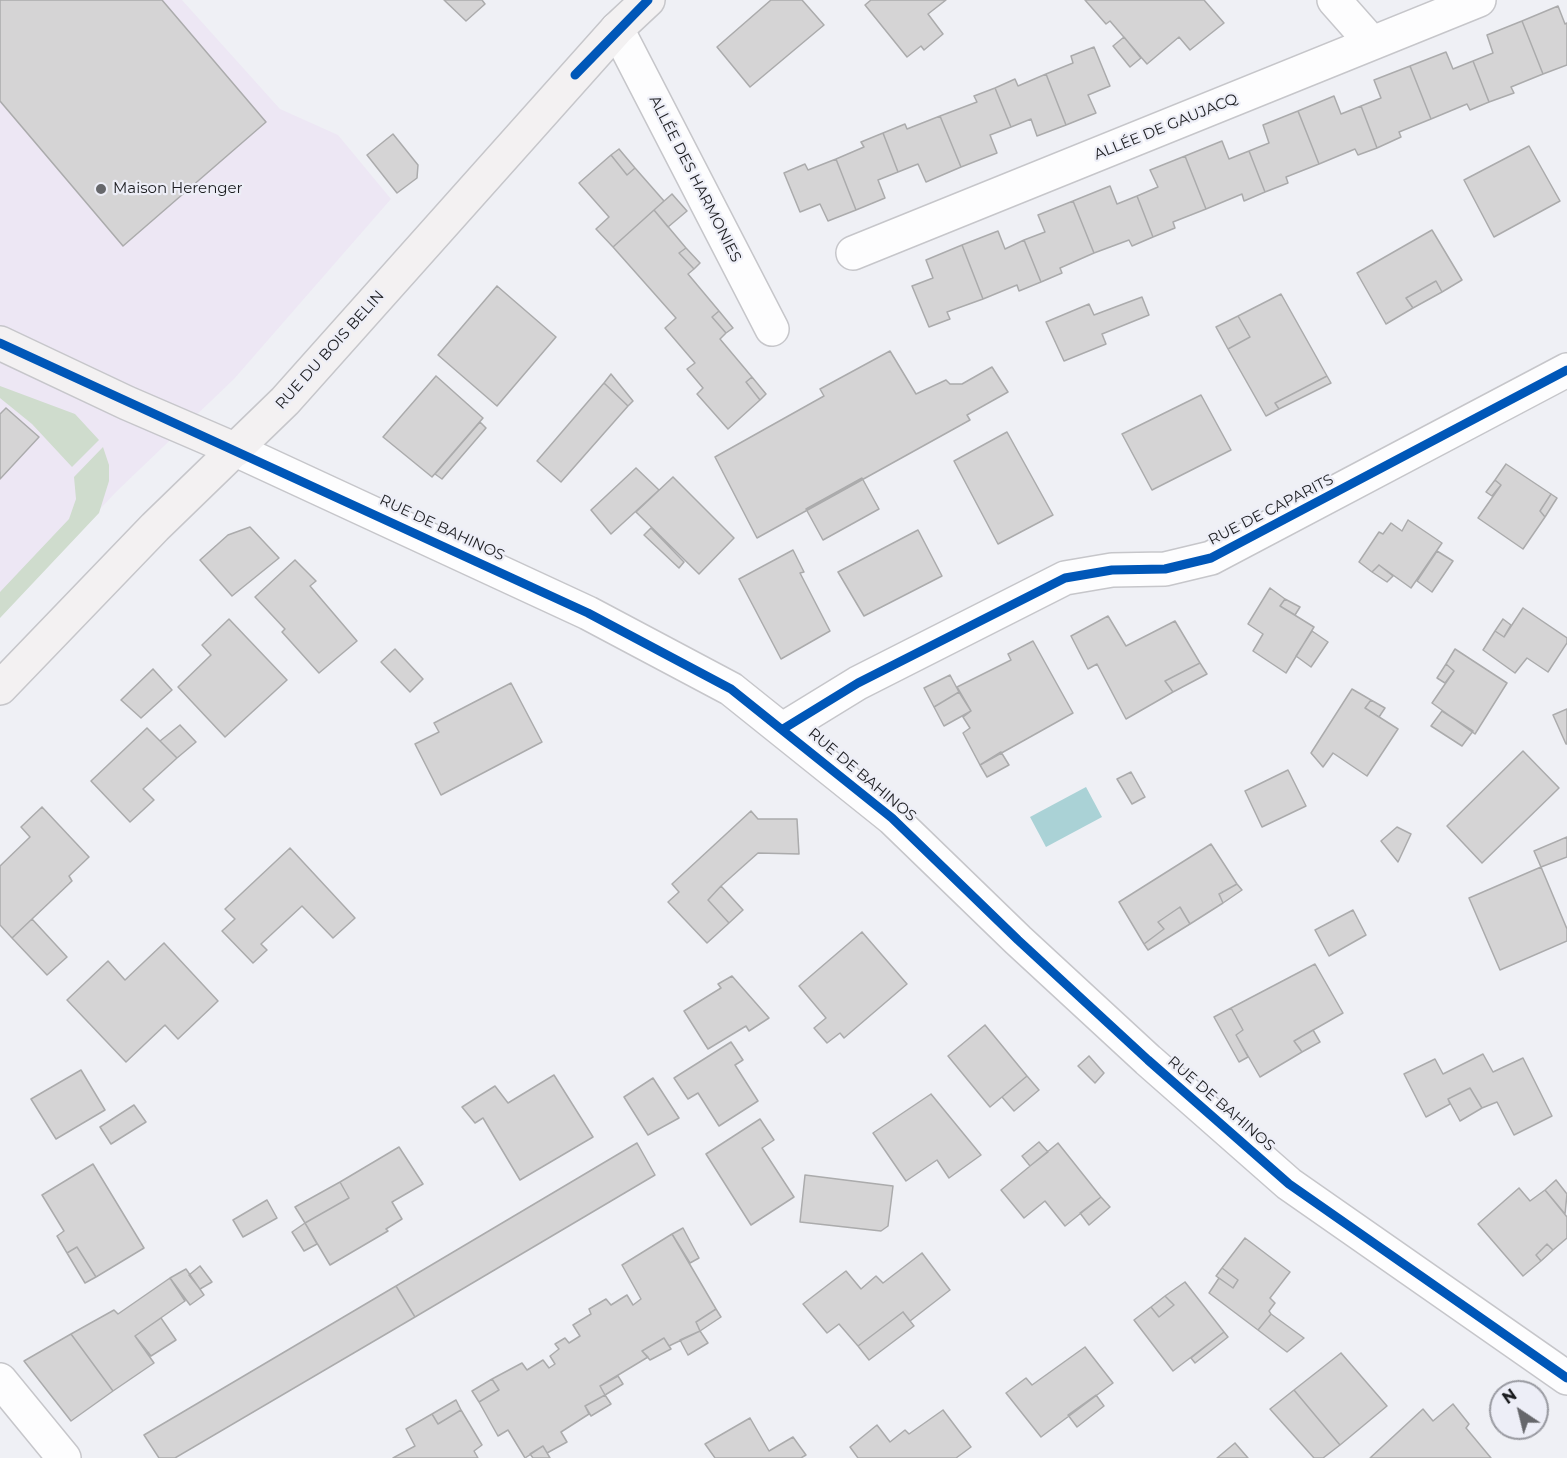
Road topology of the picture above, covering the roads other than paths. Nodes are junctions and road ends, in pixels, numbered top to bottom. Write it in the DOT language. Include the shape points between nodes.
graph roads {
  1 [pos="648,0"];
  2 [pos="1334,0"];
  3 [pos="1479,0"];
  4 [pos="617,29"];
  5 [pos="1372,44"];
  6 [pos="853,253"];
  7 [pos="772,328"];
  8 [pos="0,343"];
  9 [pos="1567,370"];
  10 [pos="236,450"];
  11 [pos="0,688"];
  12 [pos="783,729"];
  13 [pos="1567,1378"];
  14 [pos="0,1380"];
  15 [pos="64,1458"];
  1 -- 4 [label="street, RUE DU BOIS BELIN"];
  2 -- 5 [label="street"];
  3 -- 5 [label="street, ALLÉE DE GAUJACQ"];
  4 -- 7 [label="street, ALLÉE DES HARMONIES"];
  4 -- 10 [label="street, RUE DU BOIS BELIN" via="285,401"];
  5 -- 6 [label="street, ALLÉE DE GAUJACQ"];
  8 -- 10 [label="street, RUE DE BAHINOS"];
  9 -- 12 [label="street, RUE DE CAPARITS" via="1211,558 1166,569 1112,570 1065,578 858,683"];
  10 -- 11 [label="street, RUE DU BOIS BELIN" via="155,527"];
  10 -- 12 [label="street, RUE DE BAHINOS" via="588,613 731,689"];
  12 -- 13 [label="street, RUE DE BAHINOS" via="892,818 1017,940 1289,1184"];
  14 -- 15 [label="street"];
}
